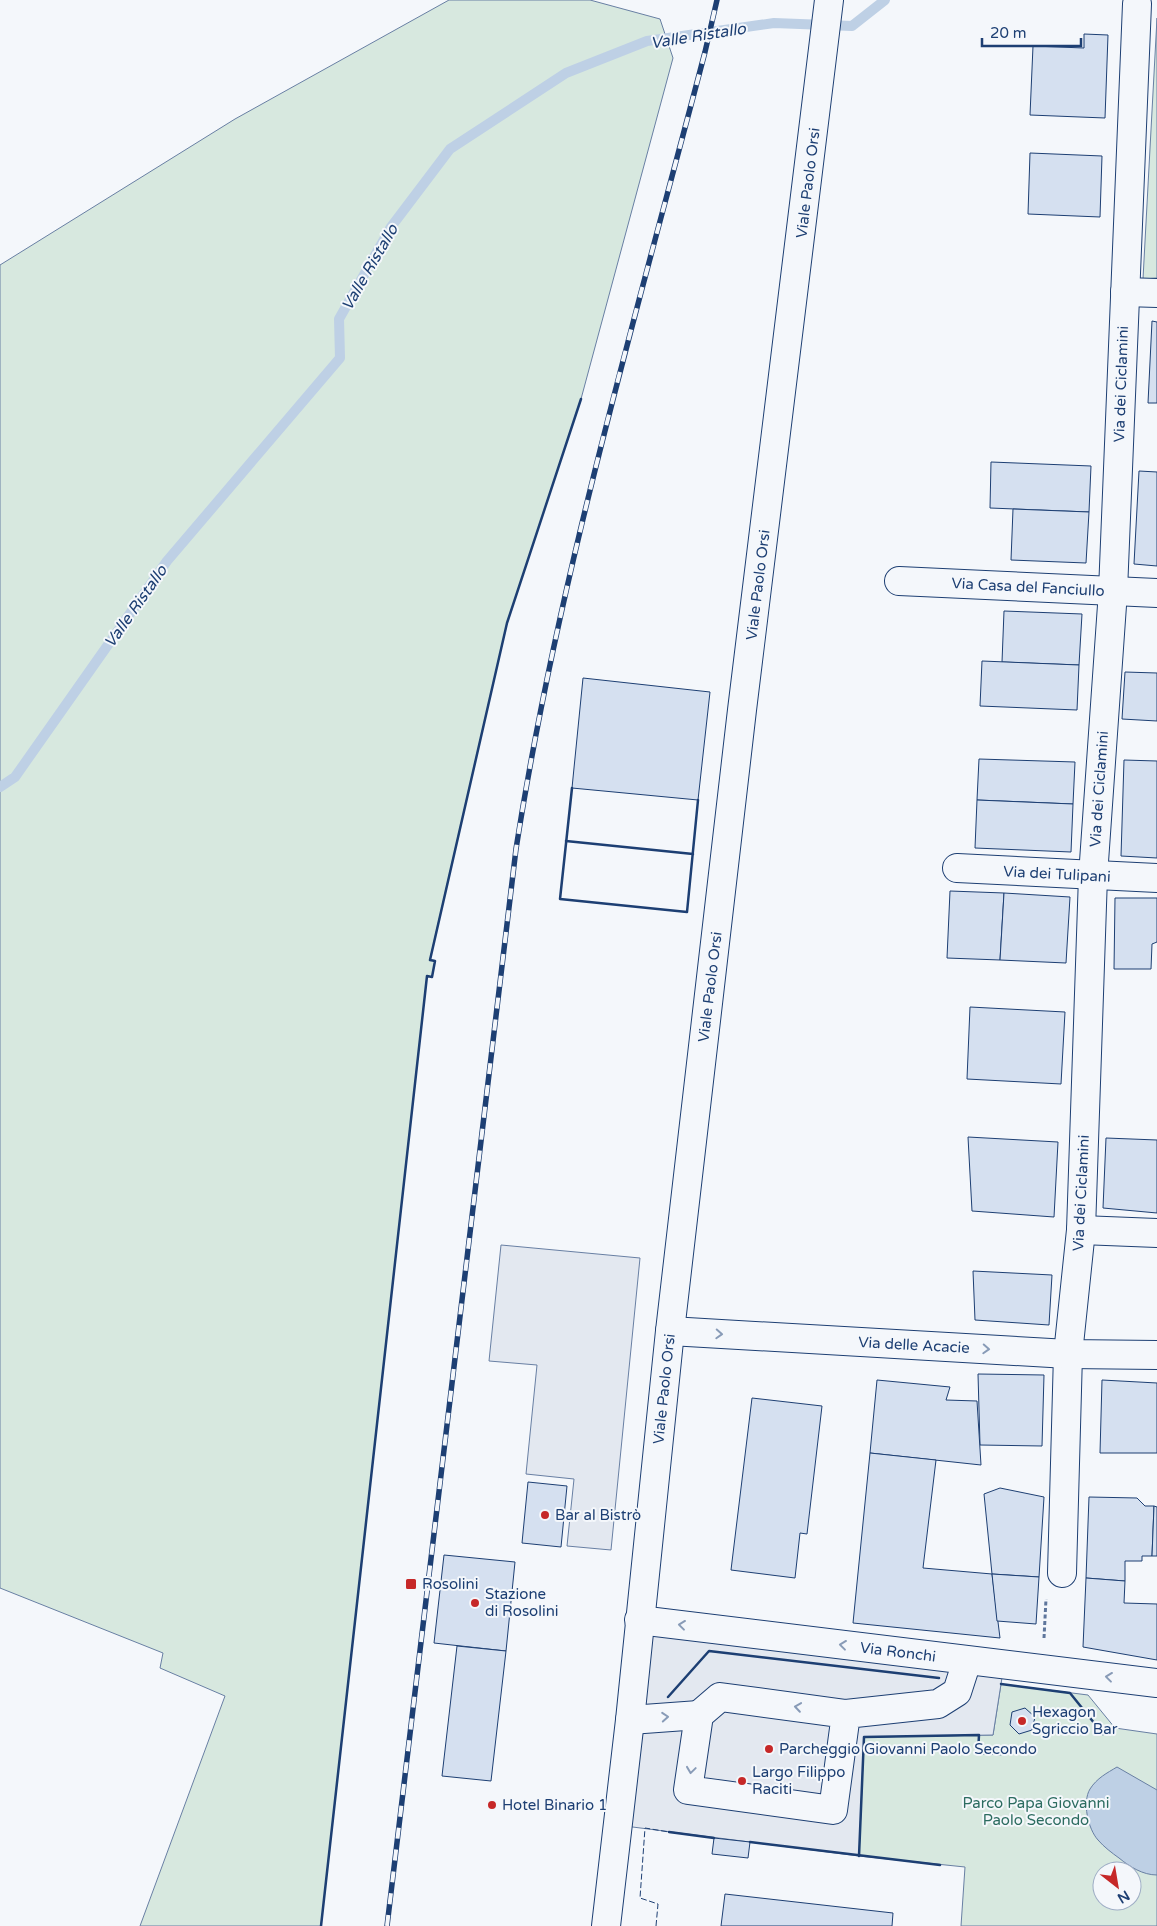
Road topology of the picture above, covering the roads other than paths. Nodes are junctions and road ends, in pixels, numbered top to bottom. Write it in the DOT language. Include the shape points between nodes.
graph roads {
  1 [pos="829,0"];
  2 [pos="1137,4"];
  3 [pos="1125,292"];
  4 [pos="1157,293"];
  5 [pos="899,581"];
  6 [pos="1112,591"];
  7 [pos="1157,593"];
  8 [pos="957,868"];
  9 [pos="1093,876"];
  10 [pos="1157,878"];
  11 [pos="1081,1230"];
  12 [pos="1157,1233"];
  13 [pos="670,1331"];
  14 [pos="1068,1354"];
  15 [pos="1157,1355"];
  16 [pos="1062,1573"];
  17 [pos="639,1620"];
  18 [pos="967,1661"];
  19 [pos="1157,1683"];
  20 [pos="846,1714"];
  21 [pos="699,1715"];
  22 [pos="630,1720"];
  23 [pos="606,1926"];
  1 -- 13 [label="street, Viale Paolo Orsi"];
  2 -- 3 [label="street, Via dei Ciclamini"];
  3 -- 4 [label="street"];
  3 -- 6 [label="street, Via dei Ciclamini"];
  5 -- 6 [label="street, Via Casa del Fanciullo"];
  6 -- 7 [label="street, Via Casa del Fanciullo"];
  6 -- 9 [label="street, Via dei Ciclamini"];
  8 -- 9 [label="street, Via dei Tulipani"];
  9 -- 10 [label="street, Via dei Tulipani"];
  9 -- 11 [label="street, Via dei Ciclamini"];
  11 -- 12 [label="street"];
  11 -- 14 [label="street, Via dei Ciclamini"];
  13 -- 14 [label="street, Via delle Acacie, one-way"];
  13 -- 17 [label="street, Viale Paolo Orsi"];
  14 -- 15 [label="street, Via delle Acacie"];
  14 -- 16 [label="street, Via dei Ciclamini"];
  18 -- 17 [label="street, Via Ronchi, one-way"];
  17 -- 22 [label="street, Viale Paolo Orsi"];
  19 -- 18 [label="street, Via Ronchi, one-way"];
  18 -- 20 [label="street" via="957,1692 938,1704"];
  20 -- 21 [label="street, one-way" via="720,1697"];
  21 -- 20 [label="street, one-way" via="688,1790 833,1810"];
  22 -- 21 [label="street, one-way"];
  22 -- 23 [label="street, Viale Paolo Orsi"];
}
